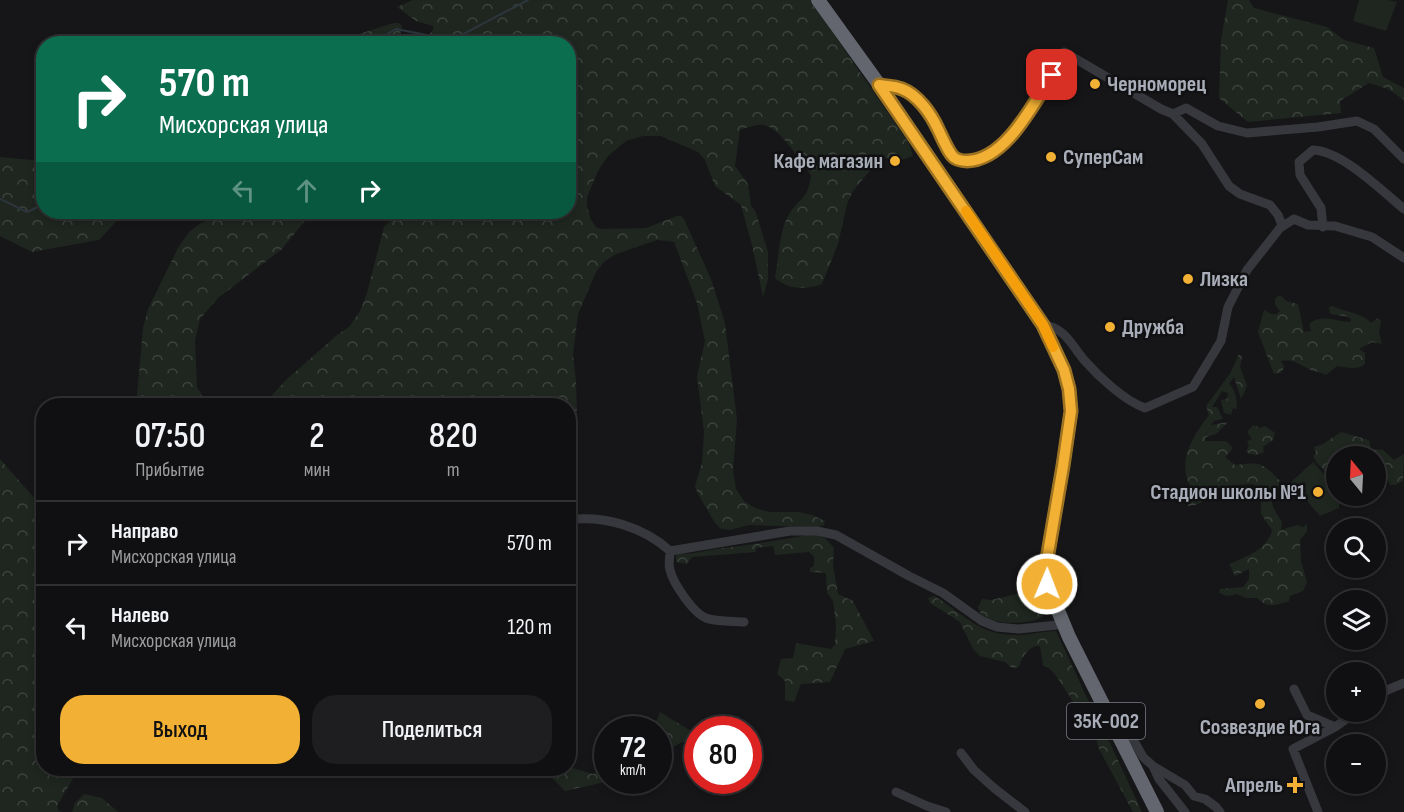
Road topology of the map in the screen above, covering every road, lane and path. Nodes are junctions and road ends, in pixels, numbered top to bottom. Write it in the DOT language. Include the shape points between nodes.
graph roads {
  1 [pos="816,0"];
  2 [pos="876,86"];
  3 [pos="1173,114"];
  4 [pos="1404,159"];
  5 [pos="1404,209"];
  6 [pos="1282,225"];
  7 [pos="1323,227"];
  8 [pos="1404,258"];
  9 [pos="1041,326"];
  10 [pos="576,520"];
  11 [pos="670,551"];
  12 [pos="744,622"];
  13 [pos="1058,627"];
  14 [pos="1404,682"];
  15 [pos="1294,688"];
  16 [pos="1386,691"];
  17 [pos="1342,722"];
  18 [pos="1335,727"];
  19 [pos="1117,730"];
  20 [pos="961,753"];
  21 [pos="1153,766"];
  22 [pos="896,792"];
  23 [pos="946,812"];
  24 [pos="1025,812"];
  25 [pos="1152,812"];
  26 [pos="1157,812"];
  27 [pos="1185,812"];
  28 [pos="1220,812"];
  29 [pos="1318,812"];
  1 -- 2 [label="highway"];
  2 -- 3 [label="street" via="901,88 914,95 934,121 952,156 963,162 987,156 1002,145 1064,52"];
  2 -- 9 [label="highway"];
  3 -- 4 [label="street" via="1186,108 1218,126 1247,134 1357,121 1374,129"];
  3 -- 6 [label="street" via="1202,144 1229,186 1269,205"];
  5 -- 7 [label="street" via="1359,170 1325,151 1312,150 1299,162 1300,175 1321,208"];
  6 -- 7 [label="street" via="1294,219"];
  6 -- 9 [label="street" via="1247,270 1228,307 1221,341 1192,387 1150,407 1136,405 1095,372 1061,330"];
  7 -- 8 [label="street" via="1335,226 1372,237"];
  9 -- 13 [label="highway" via="1061,373 1068,406 1041,565 1042,585"];
  9 -- 19 [label="highway" via="1064,370 1071,411 1046,565 1047,584 1068,637"];
  10 -- 11 [label="street" via="620,523 662,543"];
  11 -- 12 [label="street" via="673,578 699,613 707,618"];
  11 -- 13 [label="street" via="790,531 817,531 836,535 997,627"];
  13 -- 25 [label="highway, 35К-002"];
  14 -- 16 [label="street"];
  15 -- 18 [label="street" via="1307,715"];
  17 -- 18 [label="street"];
  18 -- 29 [label="street" via="1293,749"];
  19 -- 21 [label="street" via="1126,727 1143,758"];
  19 -- 26 [label="highway"];
  20 -- 24 [label="street" via="974,770"];
  21 -- 27 [label="street"];
  21 -- 28 [label="street"];
  22 -- 23 [label="street"];
}
